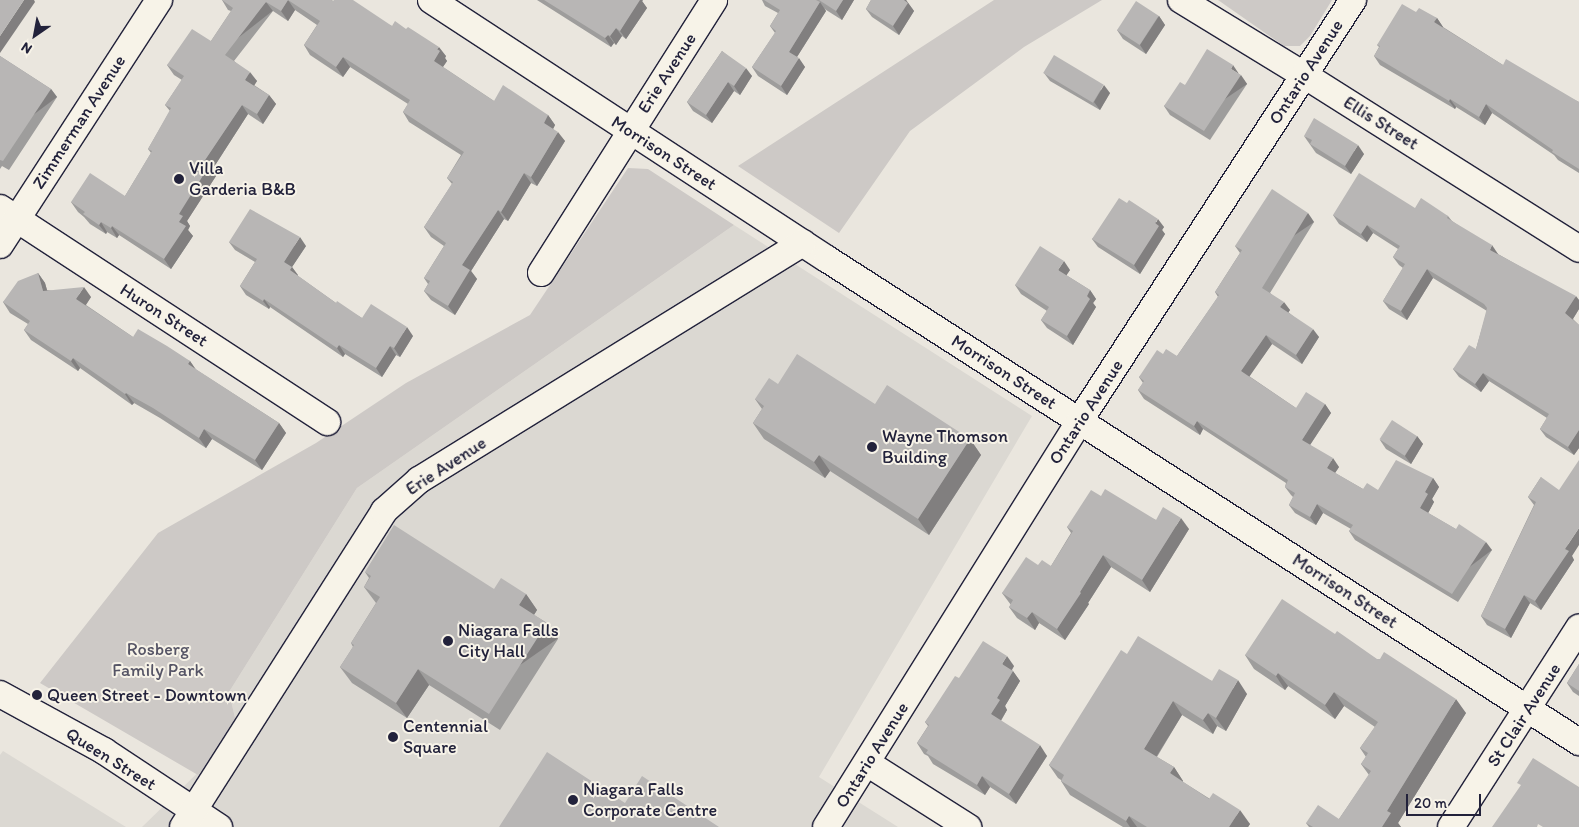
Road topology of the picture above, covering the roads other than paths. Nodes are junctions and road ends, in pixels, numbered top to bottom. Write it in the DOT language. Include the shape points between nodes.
graph roads {
  1 [pos="159,0"];
  2 [pos="431,0"];
  3 [pos="714,0"];
  4 [pos="1181,0"];
  5 [pos="1353,0"];
  6 [pos="1304,75"];
  7 [pos="630,130"];
  8 [pos="8,214"];
  9 [pos="803,243"];
  10 [pos="0,245"];
  11 [pos="1579,249"];
  12 [pos="541,273"];
  13 [pos="1080,420"];
  14 [pos="327,422"];
  15 [pos="1579,628"];
  16 [pos="0,694"];
  17 [pos="1528,709"];
  18 [pos="1579,742"];
  19 [pos="867,763"];
  20 [pos="188,818"];
  21 [pos="219,827"];
  22 [pos="826,827"];
  23 [pos="968,827"];
  24 [pos="1452,827"];
  1 -- 8 [label="street, Zimmerman Avenue"];
  2 -- 7 [label="street, Morrison Street"];
  3 -- 7 [label="street, Erie Avenue"];
  4 -- 6 [label="street, Ellis Street"];
  5 -- 6 [label="street, Ontario Avenue"];
  6 -- 11 [label="street, Ellis Street"];
  6 -- 13 [label="street, Ontario Avenue"];
  7 -- 9 [label="street, Morrison Street"];
  7 -- 12 [label="street, Erie Avenue"];
  8 -- 10 [label="street, Zimmerman Avenue"];
  8 -- 14 [label="street, Huron Street"];
  9 -- 13 [label="street, Morrison Street"];
  9 -- 20 [label="street, Erie Avenue" via="419,480 384,511"];
  13 -- 17 [label="street, Morrison Street"];
  13 -- 19 [label="street, Ontario Avenue"];
  15 -- 17 [label="street, St Clair Avenue"];
  16 -- 20 [label="street, Queen Street" via="104,751"];
  17 -- 18 [label="street, Morrison Street"];
  17 -- 24 [label="street, St Clair Avenue"];
  19 -- 22 [label="street, Ontario Avenue"];
  19 -- 23 [label="street"];
  20 -- 21 [label="street, Queen Street"];
}
